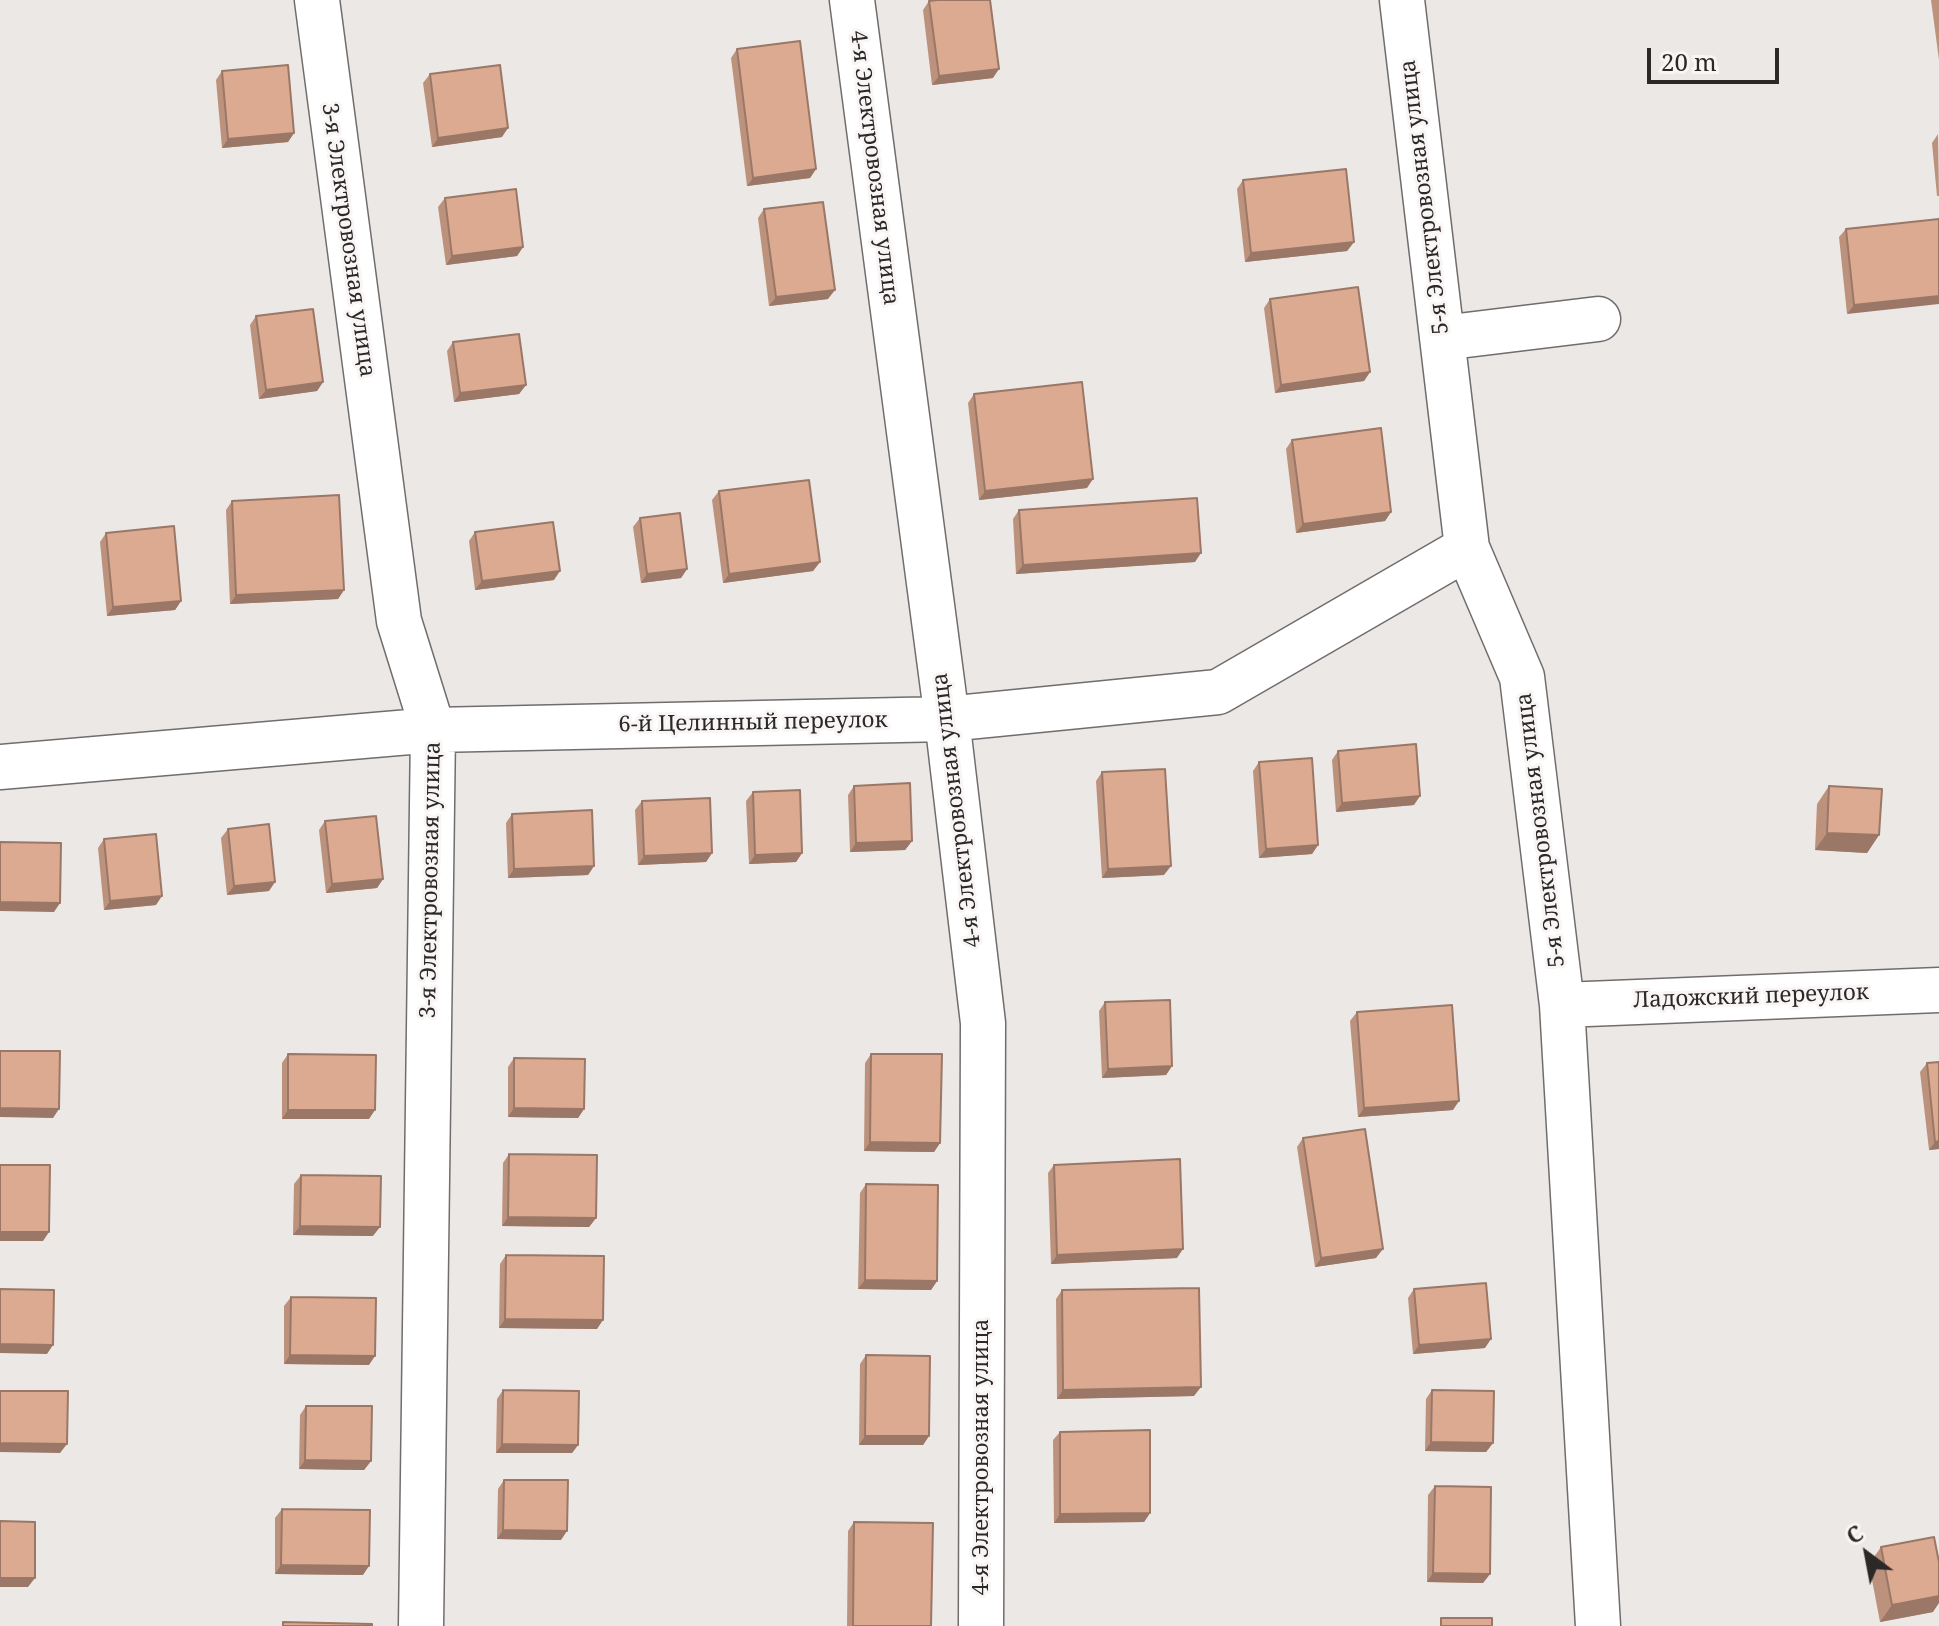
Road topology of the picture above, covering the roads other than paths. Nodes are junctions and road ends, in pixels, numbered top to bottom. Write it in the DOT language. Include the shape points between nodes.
graph roads {
  1 [pos="317,0"];
  2 [pos="852,0"];
  3 [pos="1402,0"];
  4 [pos="1598,319"];
  5 [pos="1442,338"];
  6 [pos="1467,548"];
  7 [pos="947,719"];
  8 [pos="433,730"];
  9 [pos="0,767"];
  10 [pos="1939,990"];
  11 [pos="1562,1005"];
  12 [pos="421,1626"];
  13 [pos="981,1626"];
  14 [pos="1598,1626"];
  1 -- 8 [label="street, 3-я Электровозная улица" via="399,621"];
  2 -- 7 [label="street, 4-я Электровозная улица"];
  3 -- 5 [label="street, 5-я Электровозная улица"];
  4 -- 5 [label="street"];
  5 -- 6 [label="street, 5-я Электровозная улица"];
  6 -- 7 [label="street, 6-й Целинный переулок" via="1218,692"];
  6 -- 11 [label="street, 5-я Электровозная улица" via="1522,677"];
  7 -- 8 [label="street, 6-й Целинный переулок"];
  7 -- 13 [label="street, 4-я Электровозная улица" via="983,1023"];
  8 -- 9 [label="street, 6-й Целинный переулок"];
  8 -- 12 [label="street, 3-я Электровозная улица"];
  10 -- 11 [label="street, Ладожский переулок"];
  11 -- 14 [label="street, 5-я Электровозная улица"];
}
